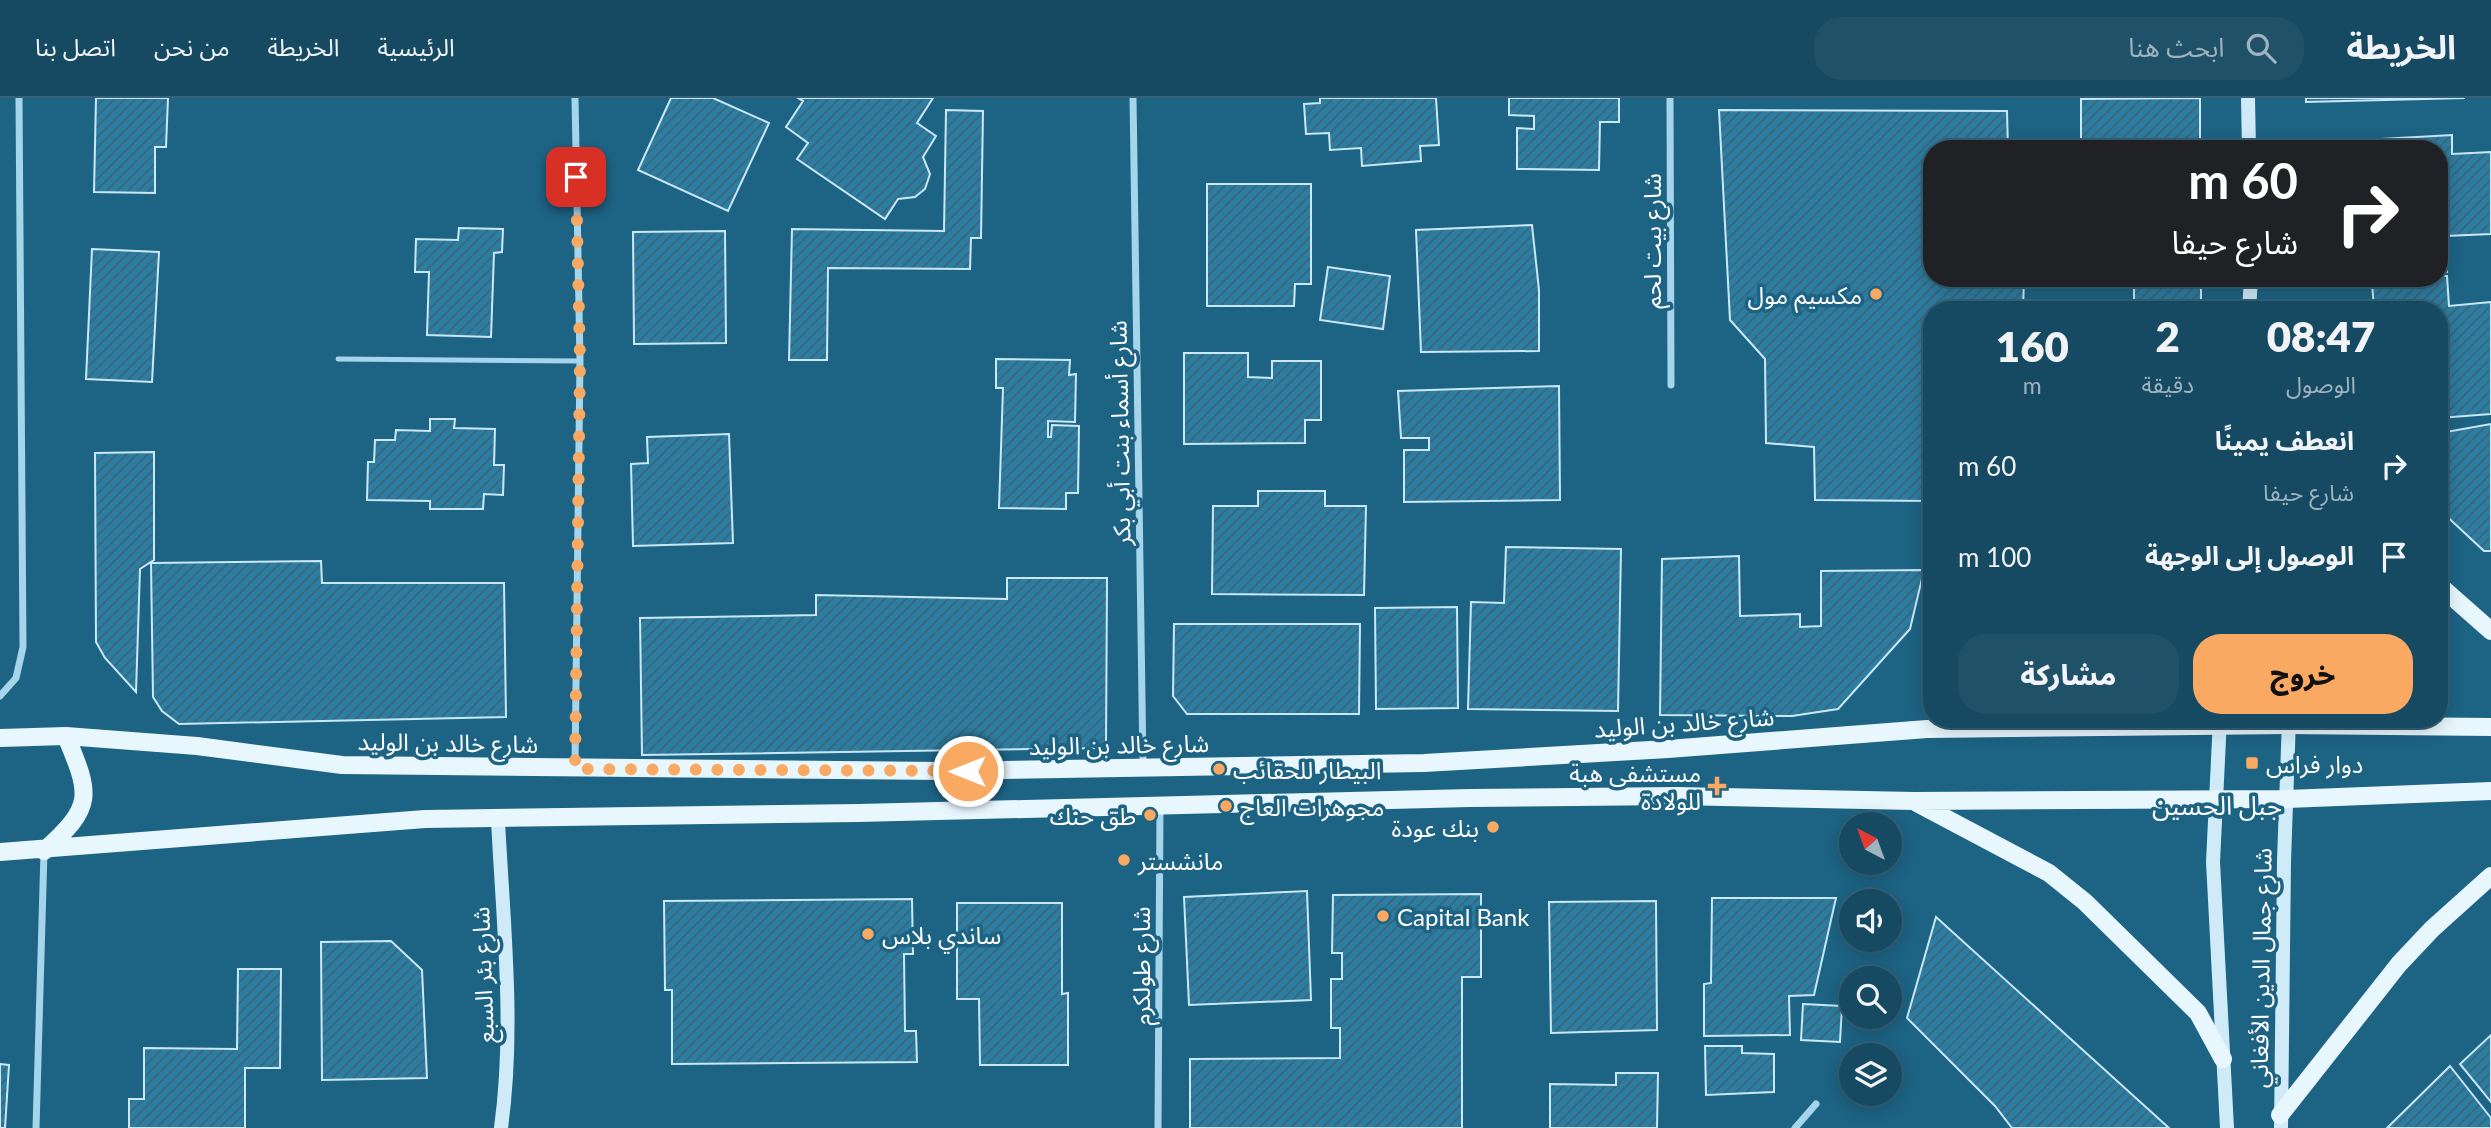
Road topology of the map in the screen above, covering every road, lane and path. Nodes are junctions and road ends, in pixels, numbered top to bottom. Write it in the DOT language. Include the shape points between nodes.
graph roads {
  1 [pos="19,98"];
  2 [pos="575,98"];
  3 [pos="1133,98"];
  4 [pos="1670,98"];
  5 [pos="2248,98"];
  6 [pos="2249,140"];
  7 [pos="2252,287"];
  8 [pos="2252,295"];
  9 [pos="2251,301"];
  10 [pos="2254,301"];
  11 [pos="338,359"];
  12 [pos="580,361"];
  13 [pos="1671,385"];
  14 [pos="2448,593"];
  15 [pos="2491,631"];
  16 [pos="0,696"];
  17 [pos="1923,725"];
  18 [pos="2448,726"];
  19 [pos="2491,727"];
  20 [pos="2220,728"];
  21 [pos="2289,728"];
  22 [pos="66,736"];
  23 [pos="0,738"];
  24 [pos="1143,768"];
  25 [pos="575,769"];
  26 [pos="2491,791"];
  27 [pos="2217,799"];
  28 [pos="2287,799"];
  29 [pos="1914,801"];
  30 [pos="1160,803"];
  31 [pos="498,820"];
  32 [pos="44,851"];
  33 [pos="0,852"];
  34 [pos="2491,876"];
  35 [pos="2223,1059"];
  36 [pos="1816,1104"];
  37 [pos="2280,1121"];
  38 [pos="36,1128"];
  39 [pos="501,1128"];
  40 [pos="1157,1128"];
  41 [pos="1795,1128"];
  42 [pos="2227,1128"];
  1 -- 16 [label="street" via="23,647 16,678"];
  2 -- 12 [label="street"];
  3 -- 24 [label="street, شارع أسماء بنت أبي بكر"];
  4 -- 13 [label="street, شارع بيت لحم"];
  5 -- 6 [label="street"];
  7 -- 8 [label="street"];
  8 -- 9 [label="street"];
  8 -- 10 [label="street"];
  11 -- 12 [label="lane"];
  12 -- 25 [label="street"];
  14 -- 15 [label="main road"];
  17 -- 24 [label="main road, شارع خالد بن الوليد" via="1668,749 1424,763"];
  18 -- 19 [label="main road, شارع خالد بن الوليد"];
  20 -- 27 [label="street, شارع جمال الدين الأفغاني"];
  21 -- 28 [label="street, شارع جمال الدين الأفغاني"];
  22 -- 23 [label="main road, شارع خالد بن الوليد"];
  22 -- 25 [label="main road, شارع خالد بن الوليد" via="197,746 342,765"];
  22 -- 32 [label="main road" via="85,794 70,828"];
  24 -- 25 [label="main road, شارع خالد بن الوليد"];
  26 -- 28 [label="main road"];
  27 -- 28 [label="main road"];
  27 -- 29 [label="main road"];
  27 -- 35 [label="street, شارع جمال الدين الأفغاني" via="2213,862"];
  28 -- 37 [label="street, شارع جمال الدين الأفغاني"];
  29 -- 30 [label="main road" via="1677,796"];
  29 -- 35 [label="main road" via="2049,873 2085,902 2198,1013"];
  30 -- 31 [label="main road"];
  30 -- 40 [label="street, شارع طولكرم"];
  31 -- 32 [label="main road" via="322,825"];
  31 -- 39 [label="street, شارع بئر السبع" via="507,1024"];
  32 -- 33 [label="main road"];
  32 -- 38 [label="street"];
  34 -- 37 [label="main road" via="2399,964"];
  35 -- 42 [label="street, شارع جمال الدين الأفغاني"];
  36 -- 41 [label="street"];
}
